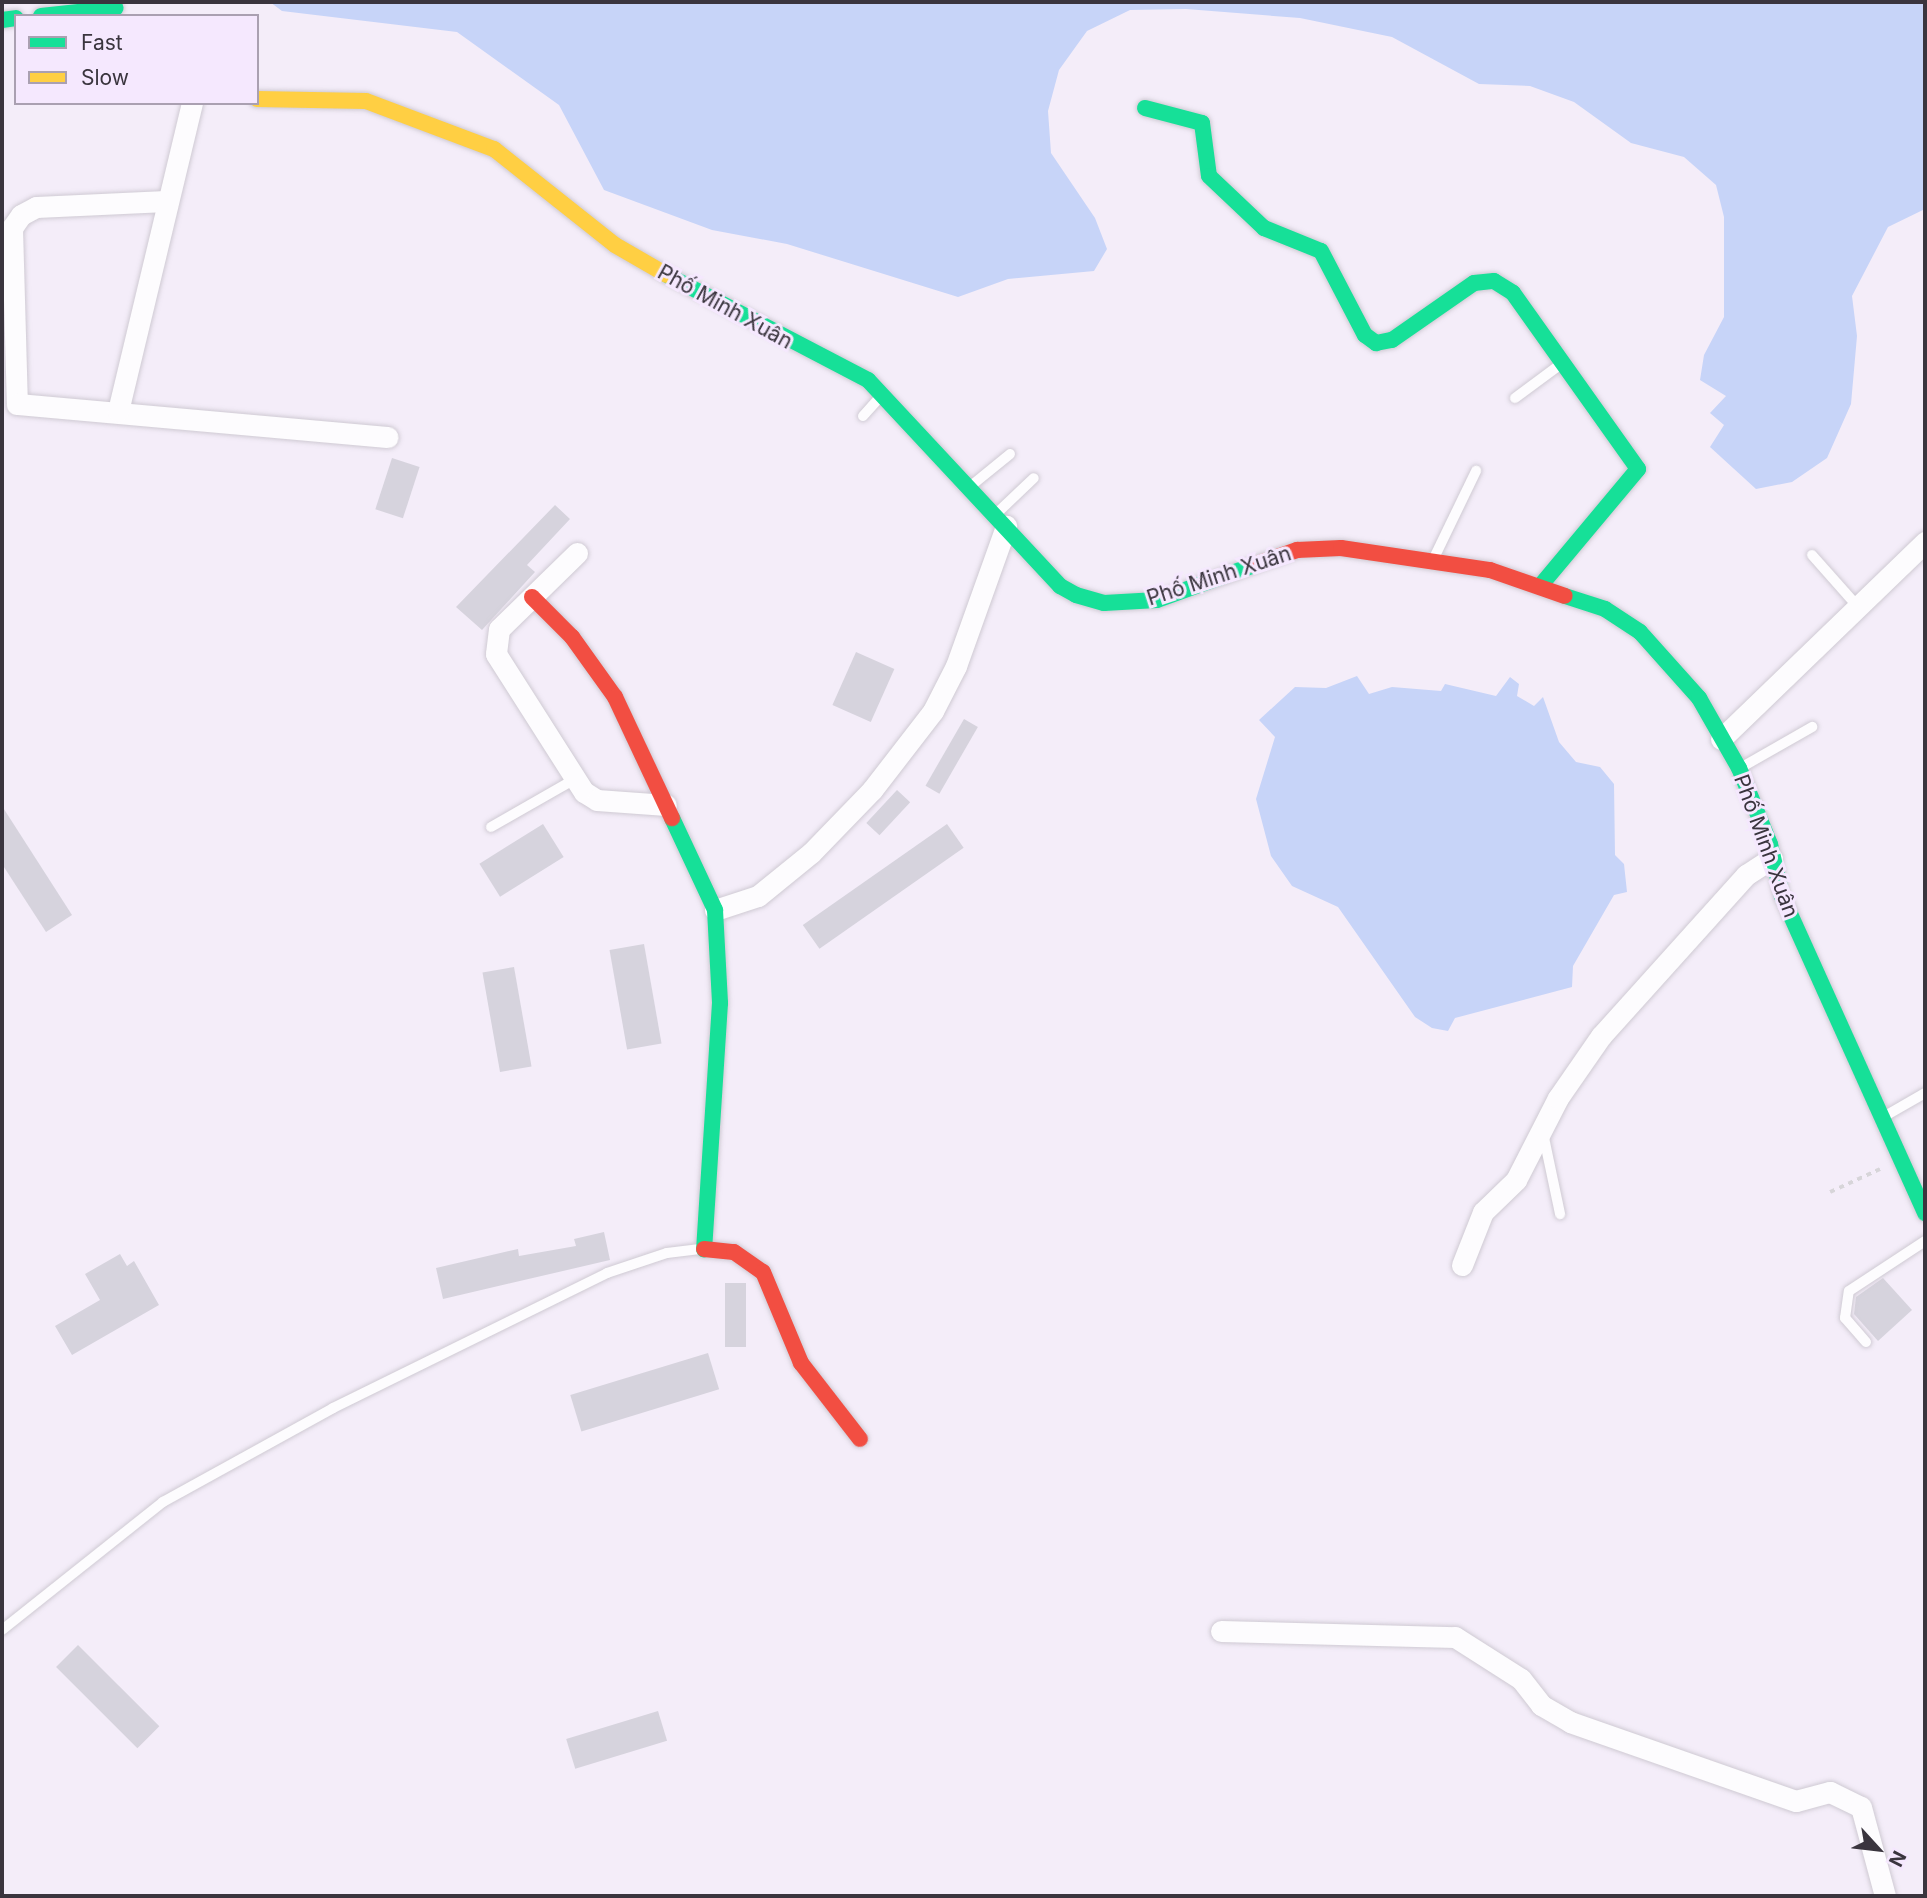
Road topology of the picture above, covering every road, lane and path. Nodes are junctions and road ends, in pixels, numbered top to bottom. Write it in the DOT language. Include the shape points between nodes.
graph roads {
  1 [pos="117,9"];
  2 [pos="63,14"];
  3 [pos="259,99"];
  4 [pos="191,105"];
  5 [pos="1145,108"];
  6 [pos="166,201"];
  7 [pos="1561,364"];
  8 [pos="884,393"];
  9 [pos="1515,398"];
  10 [pos="118,411"];
  11 [pos="863,416"];
  12 [pos="388,437"];
  13 [pos="1010,454"];
  14 [pos="1476,471"];
  15 [pos="1034,478"];
  16 [pos="972,485"];
  17 [pos="1001,520"];
  18 [pos="1925,542"];
  19 [pos="577,553"];
  20 [pos="1812,555"];
  21 [pos="1434,558"];
  22 [pos="1540,586"];
  23 [pos="532,597"];
  24 [pos="1858,608"];
  25 [pos="1812,727"];
  26 [pos="1721,739"];
  27 [pos="1739,768"];
  28 [pos="575,779"];
  29 [pos="666,805"];
  30 [pos="491,827"];
  31 [pos="1772,858"];
  32 [pos="715,910"];
  33 [pos="1925,1093"];
  34 [pos="1883,1117"];
  35 [pos="1542,1131"];
  36 [pos="1900,1159"];
  37 [pos="1830,1192"];
  38 [pos="1925,1213"];
  39 [pos="1560,1214"];
  40 [pos="1925,1241"];
  41 [pos="701,1249"];
  42 [pos="1462,1265"];
  43 [pos="1866,1342"];
  44 [pos="860,1439"];
  45 [pos="2,1630"];
  46 [pos="1221,1630"];
  47 [pos="1885,1896"];
  1 -- 2 [label="street"];
  3 -- 8 [label="street, Phố Minh Xuân" via="366,101 467,134 615,245"];
  4 -- 6 [label="street"];
  5 -- 7 [label="street" via="1202,123 1209,176 1264,229 1321,251 1365,335 1376,343 1392,340 1474,283 1494,281 1513,293"];
  6 -- 10 [label="street"];
  6 -- 10 [label="street" via="36,207 12,228 17,404"];
  7 -- 9 [label="lane"];
  7 -- 22 [label="street" via="1638,469"];
  8 -- 11 [label="lane"];
  8 -- 16 [label="street, Phố Minh Xuân"];
  10 -- 12 [label="street"];
  13 -- 16 [label="lane"];
  14 -- 21 [label="lane"];
  15 -- 17 [label="lane"];
  16 -- 17 [label="street, Phố Minh Xuân"];
  17 -- 21 [label="street, Phố Minh Xuân" via="1060,586 1104,603 1157,600 1297,550"];
  17 -- 32 [label="street" via="933,711 872,790 811,853 758,896"];
  18 -- 24 [label="street"];
  19 -- 23 [label="street"];
  20 -- 24 [label="lane"];
  21 -- 22 [label="street, Phố Minh Xuân"];
  22 -- 26 [label="street, Phố Minh Xuân" via="1605,610 1640,632 1699,698"];
  23 -- 28 [label="street" via="499,629 496,654"];
  23 -- 29 [label="street" via="572,637 615,697"];
  24 -- 26 [label="street"];
  25 -- 27 [label="lane"];
  26 -- 27 [label="street, Phố Minh Xuân"];
  27 -- 31 [label="street, Phố Minh Xuân"];
  28 -- 29 [label="street" via="597,800"];
  28 -- 30 [label="lane"];
  29 -- 32 [label="street"];
  31 -- 34 [label="street, Phố Minh Xuân" via="1782,896"];
  31 -- 35 [label="street" via="1746,875 1601,1036"];
  32 -- 41 [label="street" via="720,1003"];
  33 -- 34 [label="lane"];
  34 -- 36 [label="street, Phố Minh Xuân"];
  35 -- 39 [label="lane"];
  35 -- 42 [label="street" via="1516,1180 1479,1219"];
  36 -- 37 [label="path"];
  36 -- 38 [label="street, Phố Minh Xuân"];
  40 -- 43 [label="lane" via="1849,1291 1845,1318"];
  41 -- 44 [label="street" via="734,1252 763,1272 801,1363"];
  41 -- 45 [label="lane" via="667,1253 607,1273 333,1408 163,1502"];
  46 -- 47 [label="street" via="1455,1637 1504,1666 1541,1705 1570,1722 1796,1801 1829,1792 1861,1807"];
}
